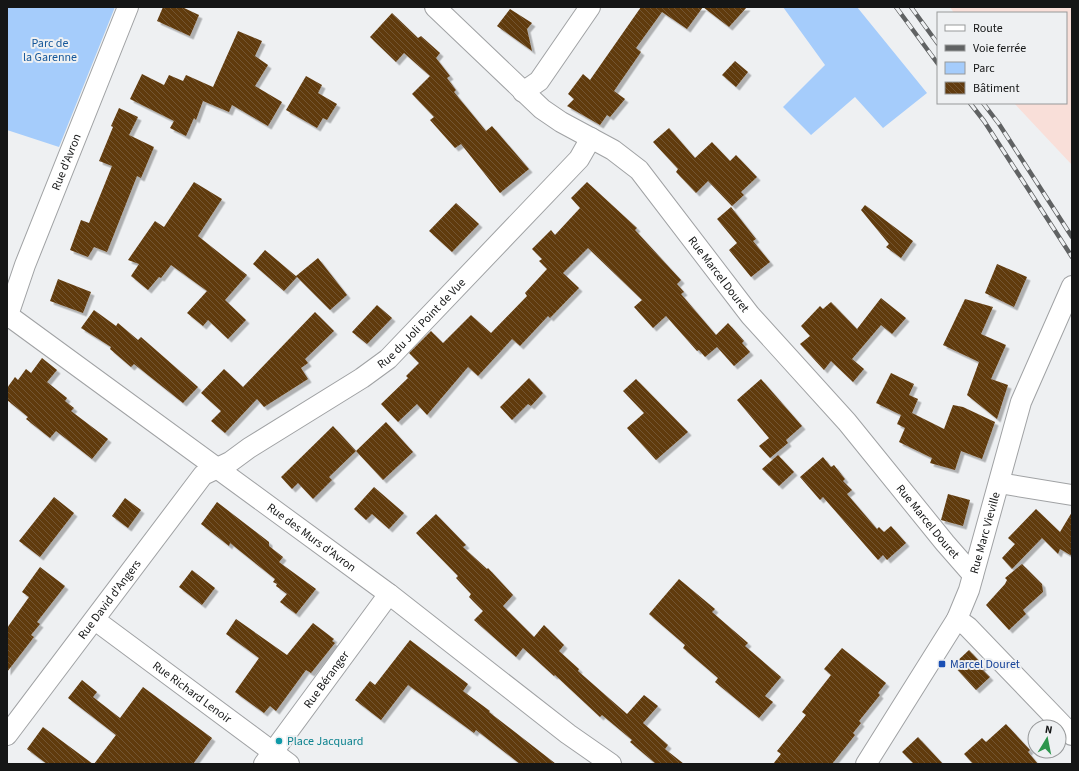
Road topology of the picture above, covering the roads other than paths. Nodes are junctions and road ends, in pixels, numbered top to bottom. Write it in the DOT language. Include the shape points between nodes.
graph roads {
  1 [pos="128,7"];
  2 [pos="435,7"];
  3 [pos="590,7"];
  4 [pos="524,92"];
  5 [pos="591,138"];
  6 [pos="1071,289"];
  7 [pos="8,317"];
  8 [pos="216,468"];
  9 [pos="999,483"];
  10 [pos="1072,495"];
  11 [pos="973,575"];
  12 [pos="389,594"];
  13 [pos="95,620"];
  14 [pos="957,620"];
  15 [pos="7,735"];
  16 [pos="1072,735"];
  17 [pos="268,758"];
  18 [pos="289,764"];
  19 [pos="611,764"];
  20 [pos="866,764"];
  1 -- 7 [label="street, Rue d'Avron" via="25,266"];
  2 -- 4 [label="street, Rue Marcel Douret"];
  3 -- 4 [label="street" via="539,81"];
  4 -- 5 [label="street, Rue Marcel Douret" via="542,109"];
  5 -- 8 [label="street, Rue du Joli Point de Vue" via="579,158 388,359 230,462"];
  5 -- 11 [label="street, Rue Marcel Douret" via="613,150 639,170 750,315 847,422"];
  6 -- 9 [label="street, Rue Marc Vieville" via="1021,402"];
  7 -- 8 [label="street, Rue des Murs d'Avron"];
  8 -- 12 [label="street, Rue des Murs d'Avron"];
  8 -- 13 [label="street, Rue David d'Angers" via="204,475"];
  9 -- 10 [label="street"];
  9 -- 11 [label="street, Rue Marc Vieville"];
  11 -- 14 [label="street, Rue Marc Vieville"];
  12 -- 17 [label="street, Rue Béranger"];
  12 -- 19 [label="street, Rue des Murs d'Avron" via="568,734"];
  13 -- 15 [label="street, Rue David d'Angers"];
  13 -- 17 [label="street, Rue Richard Lenoir"];
  14 -- 16 [label="street" via="968,627"];
  14 -- 20 [label="street, Rue Marc Vieville"];
  17 -- 18 [label="street, Rue Richard Lenoir"];
}
